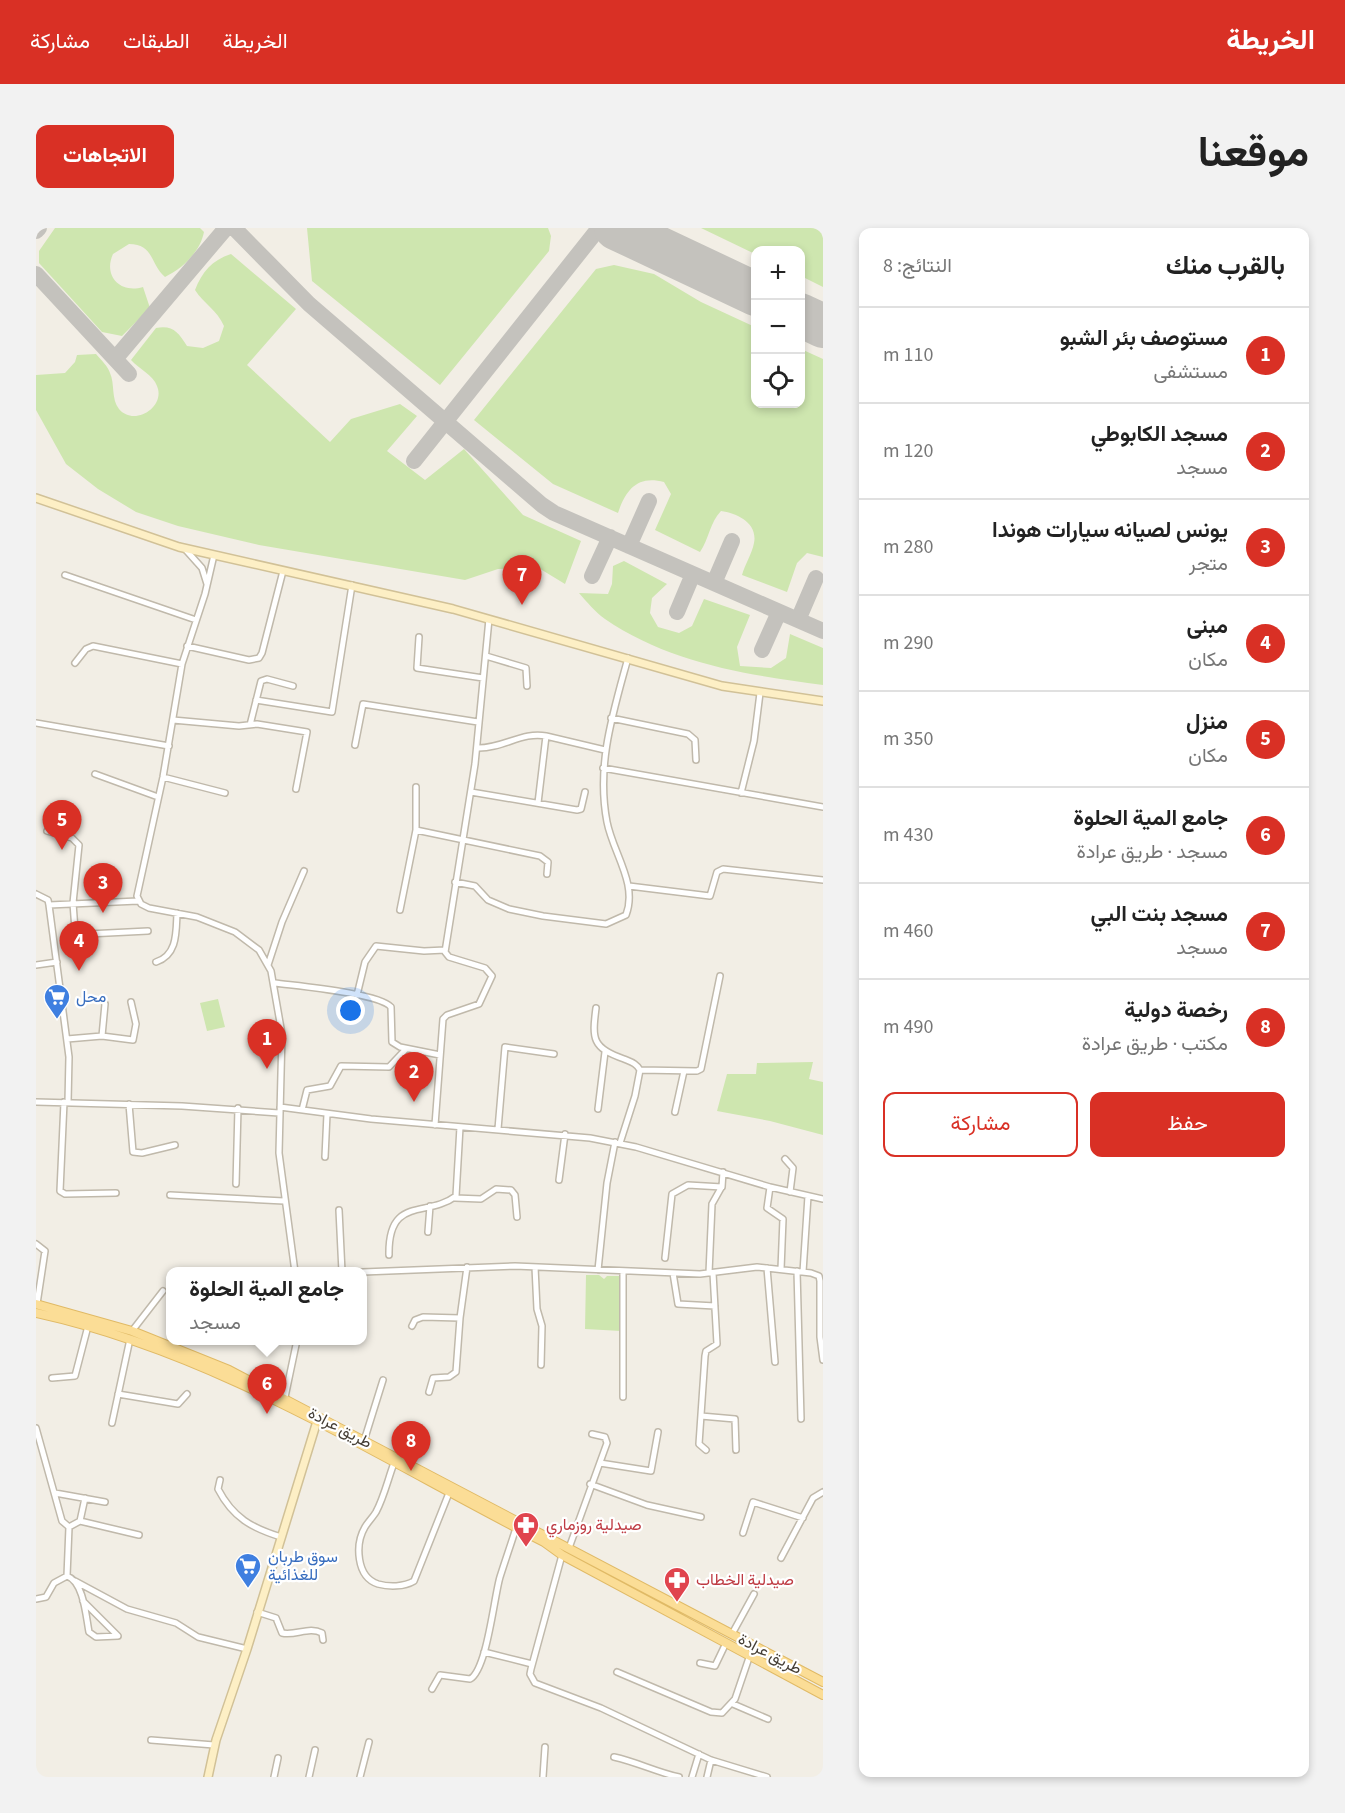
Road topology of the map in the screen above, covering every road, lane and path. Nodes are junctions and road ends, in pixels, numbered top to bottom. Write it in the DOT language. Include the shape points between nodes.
graph roads {
  1 [pos="36,498"];
  2 [pos="184,548"];
  3 [pos="214,555"];
  4 [pos="283,570"];
  5 [pos="65,575"];
  6 [pos="207,585"];
  7 [pos="352,585"];
  8 [pos="489,619"];
  9 [pos="196,620"];
  10 [pos="419,637"];
  11 [pos="187,646"];
  12 [pos="486,656"];
  13 [pos="628,658"];
  14 [pos="75,663"];
  15 [pos="182,664"];
  16 [pos="483,678"];
  17 [pos="293,686"];
  18 [pos="527,686"];
  19 [pos="760,693"];
  20 [pos="256,700"];
  21 [pos="823,701"];
  22 [pos="611,718"];
  23 [pos="173,720"];
  24 [pos="478,722"];
  25 [pos="36,723"];
  26 [pos="250,725"];
  27 [pos="546,736"];
  28 [pos="169,746"];
  29 [pos="355,746"];
  30 [pos="477,748"];
  31 [pos="605,750"];
  32 [pos="696,759"];
  33 [pos="603,768"];
  34 [pos="95,774"];
  35 [pos="163,777"];
  36 [pos="416,787"];
  37 [pos="296,789"];
  38 [pos="471,792"];
  39 [pos="585,792"];
  40 [pos="225,793"];
  41 [pos="741,793"];
  42 [pos="159,797"];
  43 [pos="538,803"];
  44 [pos="823,807"];
  45 [pos="417,830"];
  46 [pos="47,831"];
  47 [pos="464,839"];
  48 [pos="304,871"];
  49 [pos="547,874"];
  50 [pos="823,879"];
  51 [pos="455,882"];
  52 [pos="628,886"];
  53 [pos="36,894"];
  54 [pos="138,901"];
  55 [pos="74,903"];
  56 [pos="49,905"];
  57 [pos="400,910"];
  58 [pos="177,913"];
  59 [pos="148,931"];
  60 [pos="446,950"];
  61 [pos="57,962"];
  62 [pos="156,962"];
  63 [pos="36,964"];
  64 [pos="268,965"];
  65 [pos="720,976"];
  66 [pos="275,983"];
  67 [pos="357,995"];
  68 [pos="131,1002"];
  69 [pos="105,1004"];
  70 [pos="596,1008"];
  71 [pos="102,1036"];
  72 [pos="67,1039"];
  73 [pos="406,1049"];
  74 [pos="605,1052"];
  75 [pos="554,1054"];
  76 [pos="440,1055"];
  77 [pos="640,1070"];
  78 [pos="684,1071"];
  79 [pos="36,1102"];
  80 [pos="66,1102"];
  81 [pos="129,1104"];
  82 [pos="238,1108"];
  83 [pos="598,1109"];
  84 [pos="279,1110"];
  85 [pos="302,1110"];
  86 [pos="675,1112"];
  87 [pos="327,1114"];
  88 [pos="435,1125"];
  89 [pos="460,1127"];
  90 [pos="498,1129"];
  91 [pos="565,1134"];
  92 [pos="617,1143"];
  93 [pos="175,1145"];
  94 [pos="325,1157"];
  95 [pos="785,1159"];
  96 [pos="723,1172"];
  97 [pos="559,1180"];
  98 [pos="236,1184"];
  99 [pos="770,1187"];
  100 [pos="721,1188"];
  101 [pos="790,1192"];
  102 [pos="116,1193"];
  103 [pos="170,1195"];
  104 [pos="808,1196"];
  105 [pos="455,1197"];
  106 [pos="823,1199"];
  107 [pos="284,1201"];
  108 [pos="430,1206"];
  109 [pos="339,1210"];
  110 [pos="517,1217"];
  111 [pos="428,1232"];
  112 [pos="36,1244"];
  113 [pos="389,1255"];
  114 [pos="665,1258"];
  115 [pos="294,1267"];
  116 [pos="342,1267"];
  117 [pos="467,1267"];
  118 [pos="536,1267"];
  119 [pos="767,1268"];
  120 [pos="781,1269"];
  121 [pos="598,1270"];
  122 [pos="800,1271"];
  123 [pos="367,1272"];
  124 [pos="623,1272"];
  125 [pos="673,1273"];
  126 [pos="711,1273"];
  127 [pos="163,1291"];
  128 [pos="715,1306"];
  129 [pos="36,1307"];
  130 [pos="460,1318"];
  131 [pos="88,1326"];
  132 [pos="412,1326"];
  133 [pos="131,1335"];
  134 [pos="296,1345"];
  135 [pos="823,1360"];
  136 [pos="775,1362"];
  137 [pos="541,1365"];
  138 [pos="52,1378"];
  139 [pos="383,1380"];
  140 [pos="429,1392"];
  141 [pos="118,1394"];
  142 [pos="187,1394"];
  143 [pos="623,1397"];
  144 [pos="284,1402"];
  145 [pos="701,1416"];
  146 [pos="801,1419"];
  147 [pos="317,1420"];
  148 [pos="112,1423"];
  149 [pos="36,1428"];
  150 [pos="658,1432"];
  151 [pos="592,1434"];
  152 [pos="364,1441"];
  153 [pos="706,1450"];
  154 [pos="736,1450"];
  155 [pos="394,1463"];
  156 [pos="600,1463"];
  157 [pos="220,1480"];
  158 [pos="590,1484"];
  159 [pos="823,1492"];
  160 [pos="55,1493"];
  161 [pos="449,1493"];
  162 [pos="85,1497"];
  163 [pos="105,1502"];
  164 [pos="701,1517"];
  165 [pos="803,1518"];
  166 [pos="80,1521"];
  167 [pos="69,1527"];
  168 [pos="516,1528"];
  169 [pos="743,1533"];
  170 [pos="139,1535"];
  171 [pos="281,1537"];
  172 [pos="569,1548"];
  173 [pos="562,1555"];
  174 [pos="781,1558"];
  175 [pos="68,1576"];
  176 [pos="75,1581"];
  177 [pos="754,1594"];
  178 [pos="36,1599"];
  179 [pos="83,1601"];
  180 [pos="257,1612"];
  181 [pos="732,1634"];
  182 [pos="323,1640"];
  183 [pos="726,1644"];
  184 [pos="753,1646"];
  185 [pos="247,1649"];
  186 [pos="484,1652"];
  187 [pos="769,1654"];
  188 [pos="749,1656"];
  189 [pos="700,1663"];
  190 [pos="532,1664"];
  191 [pos="764,1664"];
  192 [pos="617,1672"];
  193 [pos="822,1678"];
  194 [pos="432,1689"];
  195 [pos="823,1695"];
  196 [pos="733,1704"];
  197 [pos="768,1719"];
  198 [pos="151,1740"];
  199 [pos="369,1742"];
  200 [pos="214,1746"];
  201 [pos="545,1747"];
  202 [pos="315,1750"];
  203 [pos="699,1754"];
  204 [pos="614,1757"];
  205 [pos="278,1758"];
  206 [pos="711,1760"];
  207 [pos="651,1774"];
  208 [pos="208,1777"];
  209 [pos="274,1777"];
  210 [pos="309,1777"];
  211 [pos="360,1777"];
  212 [pos="543,1777"];
  213 [pos="679,1777"];
  214 [pos="692,1777"];
  215 [pos="707,1777"];
  216 [pos="768,1777"];
  1 -- 2 [label="main road"];
  2 -- 3 [label="main road"];
  2 -- 6 [label="street" via="202,568"];
  3 -- 4 [label="main road"];
  3 -- 6 [label="street"];
  4 -- 7 [label="main road"];
  4 -- 11 [label="street" via="259,658 249,660"];
  5 -- 9 [label="street"];
  6 -- 9 [label="street"];
  7 -- 8 [label="main road"];
  7 -- 20 [label="street" via="332,712"];
  8 -- 12 [label="street"];
  8 -- 13 [label="main road"];
  9 -- 11 [label="street"];
  10 -- 16 [label="street" via="417,668"];
  11 -- 15 [label="street"];
  12 -- 16 [label="street"];
  12 -- 18 [label="street" via="526,668"];
  13 -- 19 [label="main road"];
  13 -- 22 [label="street"];
  14 -- 15 [label="street" via="93,646"];
  15 -- 23 [label="street"];
  16 -- 24 [label="street"];
  17 -- 20 [label="street" via="264,679"];
  19 -- 21 [label="main road"];
  19 -- 41 [label="street" via="754,741"];
  20 -- 26 [label="street"];
  22 -- 31 [label="street"];
  22 -- 32 [label="street" via="688,734 695,740"];
  23 -- 26 [label="street"];
  23 -- 28 [label="street"];
  24 -- 29 [label="street" via="363,704"];
  24 -- 30 [label="street"];
  25 -- 28 [label="street"];
  26 -- 37 [label="street" via="307,732"];
  27 -- 30 [label="street" via="533,733 492,749"];
  27 -- 31 [label="street"];
  27 -- 43 [label="street"];
  28 -- 35 [label="street"];
  30 -- 38 [label="street"];
  31 -- 33 [label="street"];
  33 -- 41 [label="street"];
  33 -- 52 [label="street" via="607,823"];
  34 -- 42 [label="street"];
  35 -- 40 [label="street"];
  35 -- 42 [label="street"];
  36 -- 45 [label="street"];
  38 -- 43 [label="street"];
  38 -- 47 [label="street"];
  39 -- 43 [label="street" via="580,809"];
  41 -- 44 [label="street"];
  42 -- 54 [label="street" via="139,879"];
  45 -- 47 [label="street"];
  45 -- 57 [label="street"];
  46 -- 55 [label="street" via="72,838 79,845"];
  47 -- 49 [label="street" via="544,858 548,862"];
  47 -- 51 [label="street"];
  48 -- 64 [label="street"];
  50 -- 52 [label="street" via="723,869 717,873 710,896"];
  51 -- 52 [label="street" via="476,886 488,900 509,909 606,924 626,915"];
  51 -- 60 [label="street"];
  53 -- 56 [label="street" via="48,900"];
  54 -- 55 [label="street"];
  54 -- 58 [label="street" via="149,908"];
  55 -- 56 [label="street"];
  55 -- 59 [label="street" via="73,926 81,933"];
  56 -- 61 [label="street"];
  58 -- 62 [label="street" via="172,949 168,957"];
  58 -- 64 [label="street" via="205,919 235,932 259,950"];
  60 -- 67 [label="street" via="376,946 367,958"];
  60 -- 76 [label="street" via="447,956 485,968 492,976 479,1004 444,1017"];
  61 -- 63 [label="street"];
  61 -- 72 [label="street"];
  64 -- 66 [label="street"];
  65 -- 78 [label="street" via="702,1066 697,1071"];
  66 -- 67 [label="street"];
  66 -- 84 [label="street" via="282,1034"];
  67 -- 73 [label="street" via="389,1004 390,1038 396,1046"];
  68 -- 71 [label="street" via="136,1018 135,1039"];
  69 -- 71 [label="street"];
  70 -- 74 [label="street" via="593,1035"];
  71 -- 72 [label="street"];
  72 -- 80 [label="street"];
  73 -- 76 [label="street"];
  73 -- 85 [label="street" via="389,1067 341,1066 330,1086 308,1090"];
  74 -- 77 [label="street" via="636,1064"];
  74 -- 83 [label="street"];
  75 -- 90 [label="street" via="504,1047"];
  76 -- 88 [label="street"];
  77 -- 78 [label="street"];
  77 -- 92 [label="street"];
  78 -- 86 [label="street"];
  79 -- 80 [label="street"];
  80 -- 81 [label="street"];
  80 -- 102 [label="street" via="60,1191"];
  81 -- 82 [label="street"];
  81 -- 93 [label="street" via="133,1152"];
  82 -- 84 [label="street"];
  82 -- 98 [label="street"];
  84 -- 85 [label="street"];
  84 -- 107 [label="street"];
  85 -- 87 [label="street"];
  87 -- 88 [label="street"];
  87 -- 94 [label="street"];
  88 -- 89 [label="street"];
  89 -- 90 [label="street"];
  89 -- 105 [label="street"];
  90 -- 91 [label="street"];
  91 -- 92 [label="street"];
  91 -- 97 [label="street"];
  92 -- 96 [label="street"];
  92 -- 121 [label="street" via="607,1183"];
  95 -- 101 [label="street" via="793,1168"];
  96 -- 99 [label="street"];
  96 -- 100 [label="street"];
  99 -- 101 [label="street"];
  99 -- 120 [label="street" via="767,1208 782,1217"];
  100 -- 114 [label="street" via="688,1185 672,1194"];
  100 -- 126 [label="street" via="712,1204"];
  101 -- 104 [label="street"];
  103 -- 107 [label="street"];
  104 -- 106 [label="street"];
  104 -- 122 [label="street"];
  105 -- 108 [label="street"];
  105 -- 110 [label="street" via="481,1200 496,1189 511,1190"];
  107 -- 115 [label="street"];
  108 -- 111 [label="street"];
  108 -- 113 [label="street" via="402,1215 393,1229"];
  109 -- 116 [label="street"];
  112 -- 129 [label="street" via="45,1251 46,1258"];
  117 -- 118 [label="street"];
  117 -- 123 [label="street"];
  117 -- 130 [label="street"];
  118 -- 121 [label="street"];
  118 -- 137 [label="street"];
  119 -- 120 [label="street"];
  119 -- 126 [label="street"];
  119 -- 136 [label="street"];
  120 -- 122 [label="street"];
  121 -- 124 [label="street"];
  122 -- 135 [label="street" via="819,1276"];
  122 -- 146 [label="street"];
  124 -- 125 [label="street"];
  124 -- 143 [label="street"];
  125 -- 126 [label="street"];
  125 -- 128 [label="street" via="678,1304"];
  126 -- 128 [label="street"];
  127 -- 133 [label="street"];
  128 -- 145 [label="street" via="717,1344 706,1351"];
  129 -- 131 [label="main road, طريق عرادة"];
  129 -- 133 [label="main road, طريق عرادة"];
  130 -- 132 [label="street" via="423,1317"];
  130 -- 140 [label="street" via="456,1372 449,1377 433,1378"];
  131 -- 133 [label="main road, طريق عرادة"];
  131 -- 138 [label="street" via="75,1376"];
  133 -- 141 [label="street"];
  133 -- 144 [label="main road, طريق عرادة" via="229,1370"];
  134 -- 144 [label="street"];
  139 -- 152 [label="street"];
  141 -- 142 [label="street" via="178,1404"];
  141 -- 148 [label="street"];
  144 -- 147 [label="main road, طريق عرادة"];
  145 -- 153 [label="street" via="699,1444"];
  145 -- 154 [label="street" via="735,1419"];
  147 -- 152 [label="main road, طريق عرادة"];
  147 -- 155 [label="main road, طريق عرادة"];
  147 -- 171 [label="main road"];
  149 -- 160 [label="street"];
  150 -- 156 [label="street" via="651,1471"];
  151 -- 156 [label="street" via="606,1440"];
  152 -- 172 [label="main road, طريق عرادة"];
  155 -- 161 [label="main road, طريق عرادة"];
  155 -- 161 [label="street" via="361,1539 361,1565 372,1581 393,1586 414,1581"];
  156 -- 158 [label="street"];
  157 -- 171 [label="street" via="218,1490 239,1518 255,1529"];
  158 -- 164 [label="street" via="647,1505"];
  158 -- 172 [label="street"];
  159 -- 165 [label="street" via="813,1498"];
  160 -- 162 [label="street"];
  160 -- 167 [label="street" via="62,1521"];
  161 -- 168 [label="main road, طريق عرادة"];
  162 -- 163 [label="street"];
  162 -- 166 [label="street"];
  165 -- 169 [label="street" via="753,1502"];
  165 -- 174 [label="street"];
  166 -- 167 [label="street"];
  166 -- 170 [label="street"];
  167 -- 175 [label="street"];
  168 -- 173 [label="main road, طريق عرادة"];
  168 -- 186 [label="street" via="500,1577"];
  171 -- 180 [label="main road"];
  172 -- 181 [label="main road, طريق عرادة"];
  173 -- 183 [label="main road, طريق عرادة"];
  173 -- 190 [label="street"];
  175 -- 176 [label="street"];
  175 -- 178 [label="street" via="54,1583 46,1597"];
  176 -- 179 [label="street"];
  176 -- 185 [label="street" via="123,1607 176,1623 198,1637"];
  177 -- 181 [label="street"];
  179 -- 179 [label="street" via="90,1635 117,1636 118,1633"];
  180 -- 182 [label="street" via="276,1618 282,1633 313,1630 322,1633"];
  180 -- 185 [label="main road"];
  181 -- 184 [label="main road, طريق عرادة"];
  183 -- 188 [label="main road, طريق عرادة"];
  183 -- 189 [label="street" via="715,1666"];
  184 -- 187 [label="main road, طريق عرادة"];
  184 -- 188 [label="street"];
  185 -- 200 [label="main road"];
  186 -- 190 [label="street"];
  186 -- 194 [label="street" via="475,1676 467,1679 442,1674"];
  187 -- 191 [label="main road"];
  187 -- 193 [label="main road, طريق عرادة"];
  188 -- 191 [label="main road, طريق عرادة"];
  188 -- 196 [label="street"];
  190 -- 203 [label="street" via="530,1674 539,1685 601,1708"];
  191 -- 195 [label="main road, طريق عرادة"];
  192 -- 196 [label="street" via="711,1712 725,1713"];
  196 -- 197 [label="street"];
  198 -- 200 [label="street"];
  199 -- 211 [label="street"];
  200 -- 208 [label="main road"];
  201 -- 212 [label="street"];
  202 -- 210 [label="street"];
  203 -- 206 [label="street"];
  203 -- 214 [label="street"];
  204 -- 207 [label="street" via="638,1762"];
  205 -- 209 [label="street"];
  206 -- 215 [label="street"];
  206 -- 216 [label="street"];
  207 -- 213 [label="street"];
}
